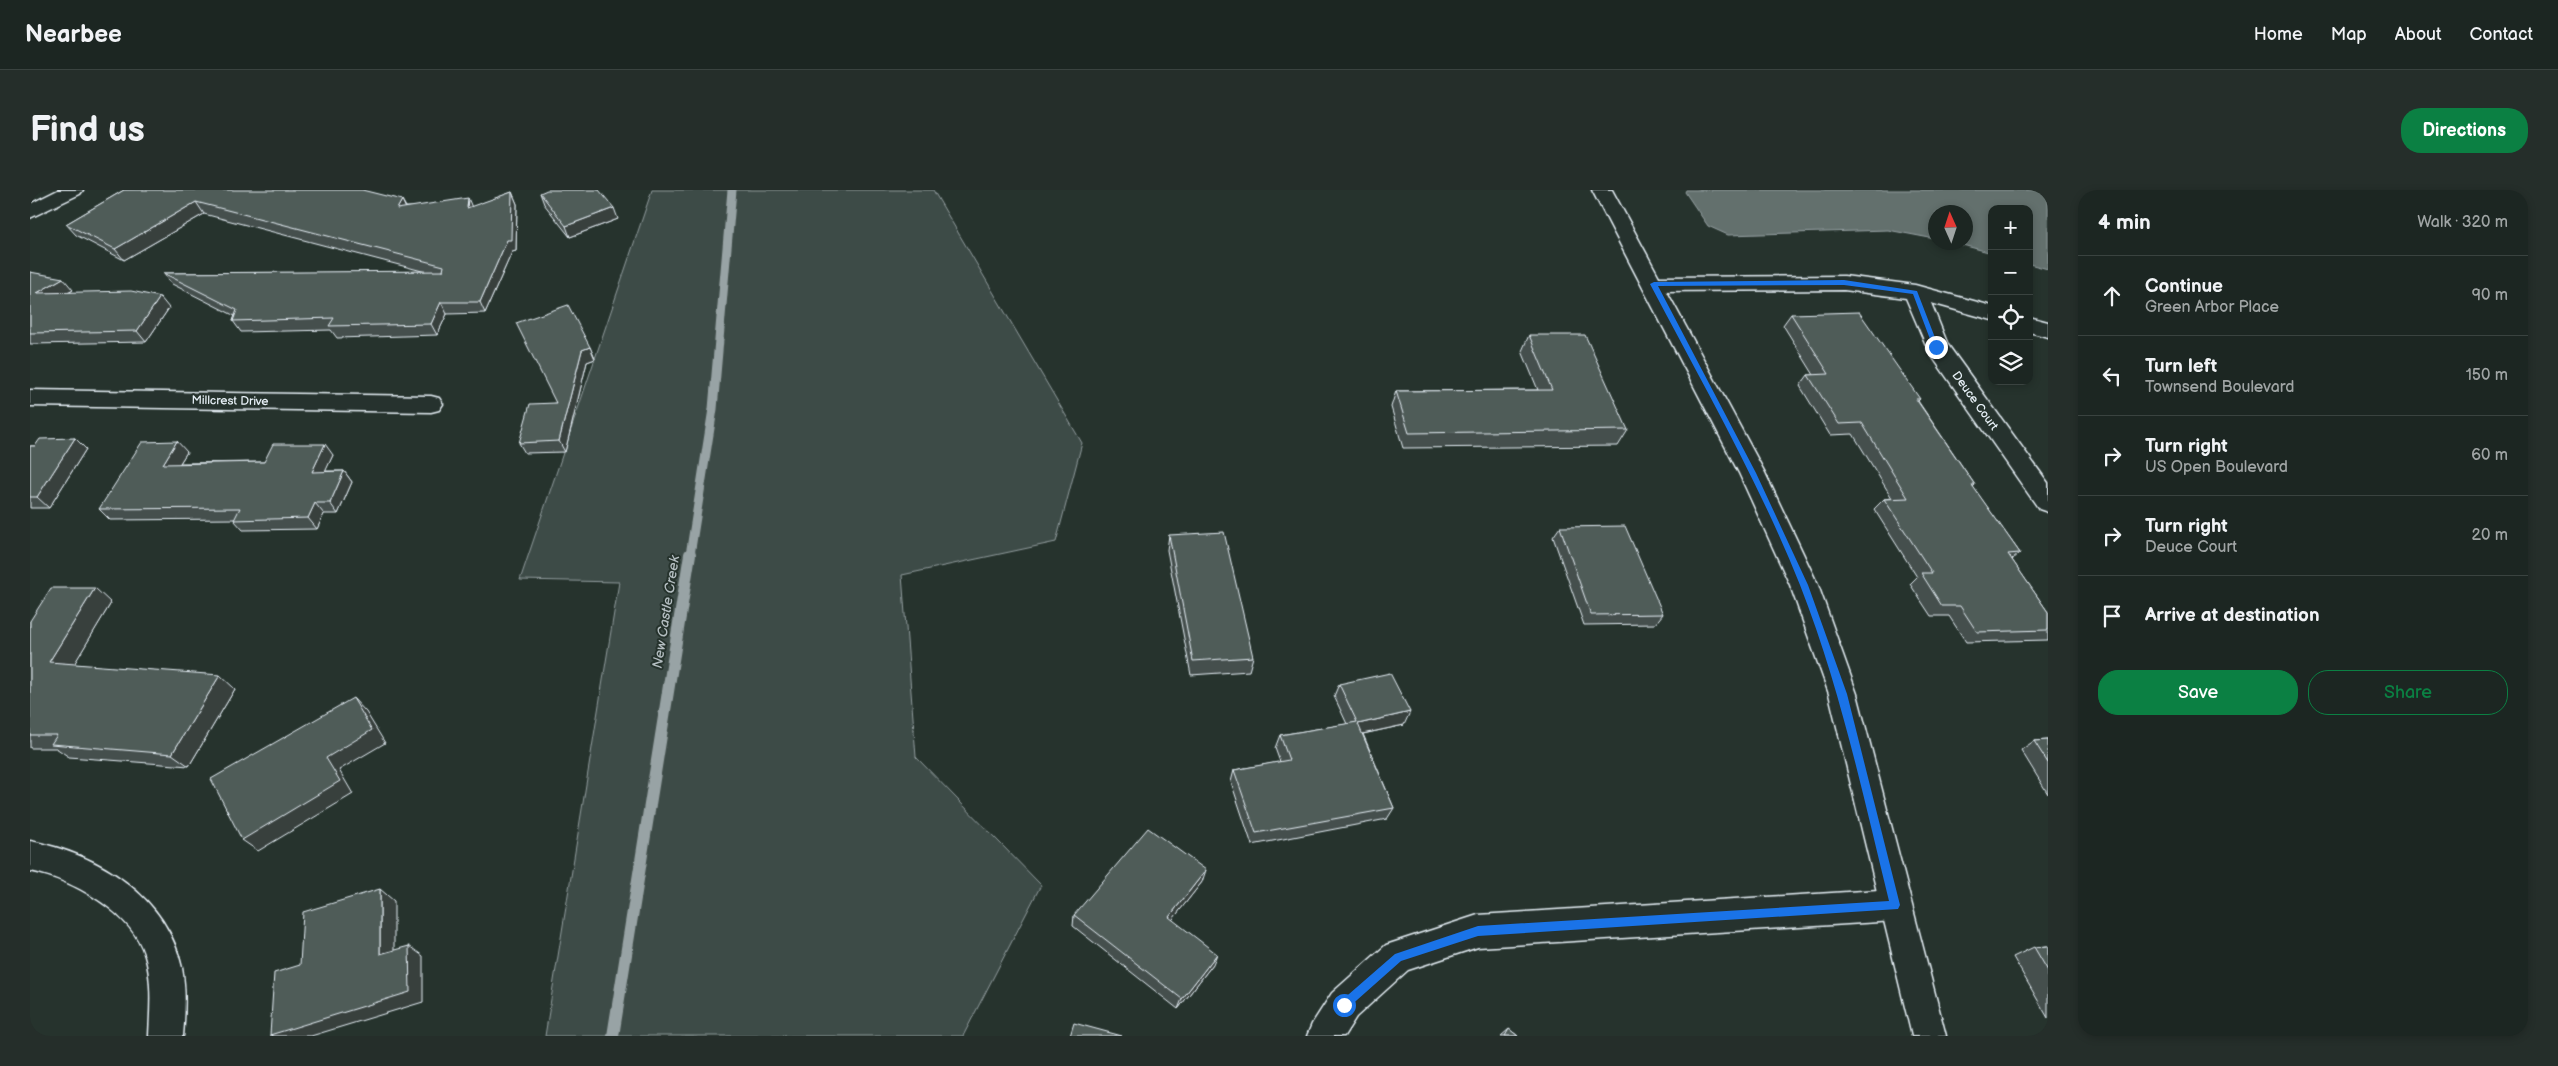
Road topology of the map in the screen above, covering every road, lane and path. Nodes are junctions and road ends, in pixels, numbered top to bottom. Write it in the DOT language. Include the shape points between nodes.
graph roads {
  1 [pos="73,190"];
  2 [pos="1602,190"];
  3 [pos="30,212"];
  4 [pos="1654,284"];
  5 [pos="1915,292"];
  6 [pos="1988,312"];
  7 [pos="2033,325"];
  8 [pos="2048,330"];
  9 [pos="30,398"];
  10 [pos="431,404"];
  11 [pos="2048,502"];
  12 [pos="30,856"];
  13 [pos="1895,905"];
  14 [pos="166,1036"];
  15 [pos="1324,1036"];
  16 [pos="1929,1036"];
  1 -- 3 [label="street"];
  2 -- 4 [label="street"];
  4 -- 5 [label="street" via="1844,282"];
  4 -- 13 [label="street" via="1752,473 1804,585 1843,694"];
  5 -- 6 [label="street"];
  5 -- 11 [label="street, Deuce Court" via="1936,347"];
  7 -- 8 [label="street"];
  9 -- 10 [label="street, Millcrest Drive"];
  12 -- 14 [label="street" via="44,858 91,877 134,908 158,945 169,991"];
  13 -- 15 [label="street" via="1478,931 1398,957 1344,1005"];
  13 -- 16 [label="street"];
}
